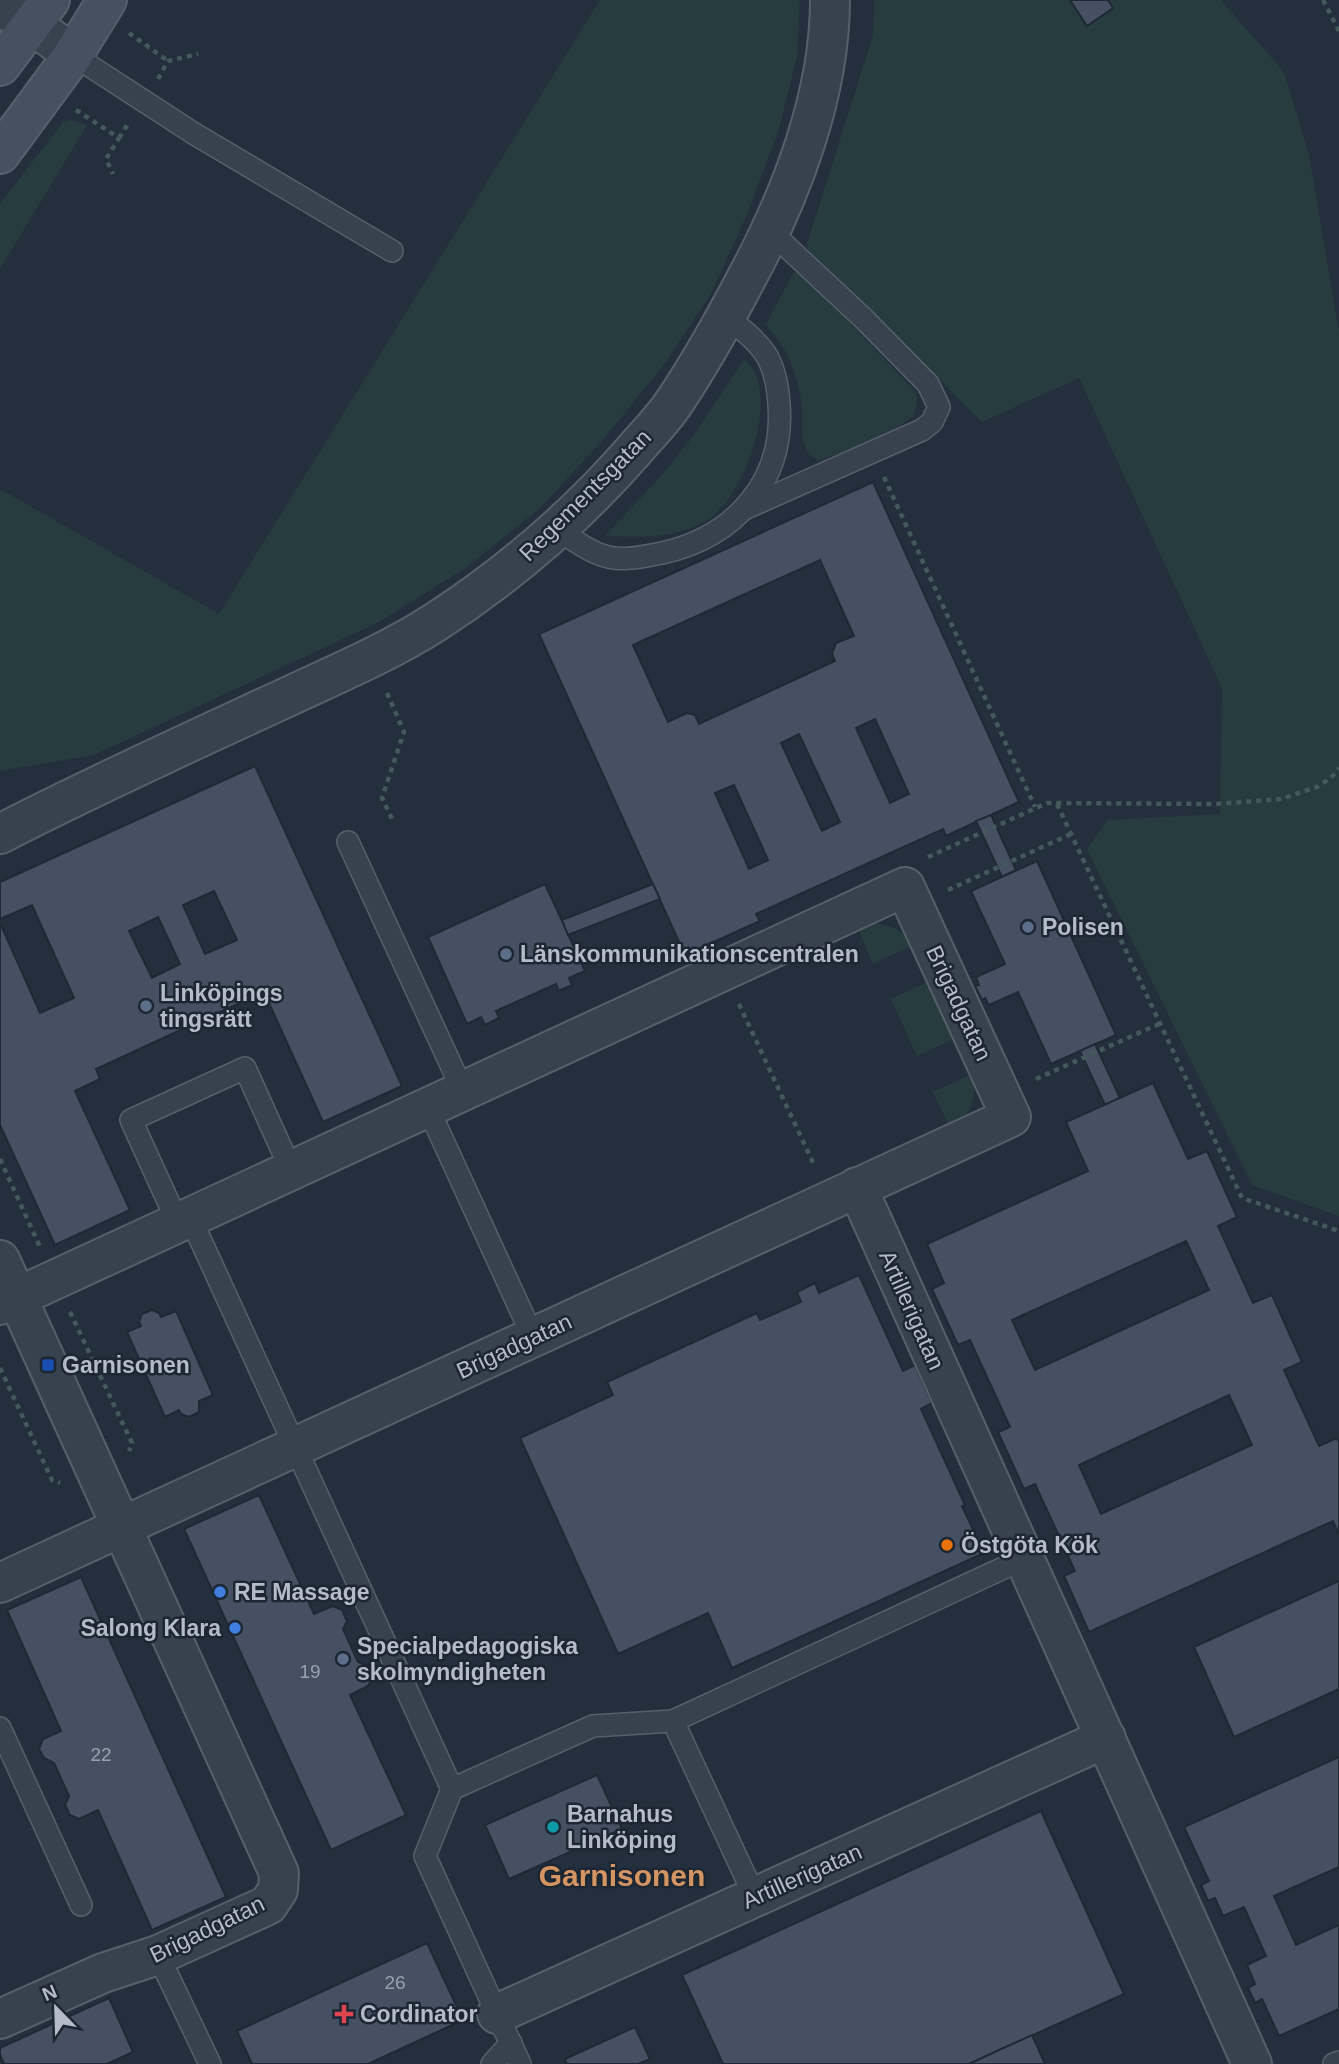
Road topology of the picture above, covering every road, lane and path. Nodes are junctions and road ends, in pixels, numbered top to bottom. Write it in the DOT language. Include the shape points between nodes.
graph roads {
  1 [pos="107,0"];
  2 [pos="830,0"];
  3 [pos="1323,0"];
  4 [pos="26,8"];
  5 [pos="1339,31"];
  6 [pos="127,32"];
  7 [pos="73,55"];
  8 [pos="168,61"];
  9 [pos="0,66"];
  10 [pos="74,110"];
  11 [pos="0,153"];
  12 [pos="113,174"];
  13 [pos="771,232"];
  14 [pos="391,251"];
  15 [pos="726,317"];
  16 [pos="873,452"];
  17 [pos="744,509"];
  18 [pos="557,529"];
  19 [pos="383,686"];
  20 [pos="1339,768"];
  21 [pos="65,801"];
  22 [pos="1057,804"];
  23 [pos="1035,807"];
  24 [pos="0,810"];
  25 [pos="393,821"];
  26 [pos="0,834"];
  27 [pos="1071,834"];
  28 [pos="348,842"];
  29 [pos="909,896"];
  30 [pos="724,971"];
  31 [pos="1159,1024"];
  32 [pos="463,1091"];
  33 [pos="1001,1095"];
  34 [pos="428,1108"];
  35 [pos="292,1170"];
  36 [pos="844,1194"];
  37 [pos="184,1220"];
  38 [pos="1339,1231"];
  39 [pos="0,1260"];
  40 [pos="9,1301"];
  41 [pos="533,1337"];
  42 [pos="294,1447"];
  43 [pos="121,1528"];
  44 [pos="1023,1559"];
  45 [pos="0,1583"];
  46 [pos="673,1721"];
  47 [pos="0,1728"];
  48 [pos="1107,1738"];
  49 [pos="452,1789"];
  50 [pos="755,1897"];
  51 [pos="81,1905"];
  52 [pos="158,1955"];
  53 [pos="0,2019"];
  54 [pos="504,2028"];
  55 [pos="210,2064"];
  56 [pos="492,2064"];
  57 [pos="520,2064"];
  58 [pos="1252,2064"];
  1 -- 7 [label="street"];
  2 -- 13 [label="street, Regementsgatan" via="821,90"];
  3 -- 5 [label="path"];
  4 -- 7 [label="street"];
  4 -- 9 [label="street"];
  6 -- 8 [label="path"];
  7 -- 11 [label="street"];
  7 -- 14 [label="lane" via="183,127"];
  10 -- 12 [label="path" via="119,138 106,159"];
  13 -- 15 [label="street, Regementsgatan"];
  13 -- 16 [label="lane" via="864,319 928,384 934,396 939,407 932,422"];
  15 -- 17 [label="lane" via="750,335 766,356 778,387 778,448 764,484"];
  15 -- 18 [label="street, Regementsgatan" via="672,406 617,470"];
  16 -- 17 [label="lane"];
  16 -- 23 [label="path"];
  17 -- 18 [label="lane" via="713,534 676,550 636,558 612,558"];
  18 -- 21 [label="street, Regementsgatan" via="433,624"];
  19 -- 25 [label="path" via="404,732 382,798"];
  20 -- 22 [label="path" via="1317,787 1281,799 1214,804"];
  21 -- 24 [label="street, Regementsgatan"];
  21 -- 26 [label="street, Regementsgatan"];
  22 -- 23 [label="path"];
  22 -- 27 [label="path"];
  23 -- 29 [label="path" via="926,858"];
  27 -- 29 [label="path"];
  27 -- 31 [label="path"];
  28 -- 32 [label="lane"];
  29 -- 30 [label="street"];
  29 -- 33 [label="street, Brigadgatan"];
  30 -- 32 [label="street"];
  30 -- 36 [label="path"];
  31 -- 33 [label="path"];
  31 -- 38 [label="path" via="1242,1198"];
  32 -- 34 [label="street"];
  33 -- 36 [label="street, Brigadgatan" via="1011,1117"];
  34 -- 35 [label="street"];
  34 -- 41 [label="lane"];
  35 -- 37 [label="street"];
  35 -- 37 [label="lane" via="246,1068 131,1120"];
  36 -- 41 [label="street, Brigadgatan"];
  36 -- 44 [label="street, Artillerigatan"];
  37 -- 40 [label="street"];
  37 -- 42 [label="lane"];
  39 -- 40 [label="street, Brigadgatan"];
  40 -- 43 [label="street, Brigadgatan"];
  41 -- 42 [label="street, Brigadgatan"];
  42 -- 43 [label="street, Brigadgatan"];
  42 -- 49 [label="lane"];
  43 -- 45 [label="street, Brigadgatan"];
  43 -- 52 [label="street, Brigadgatan" via="279,1873 278,1890 268,1905"];
  44 -- 46 [label="lane"];
  44 -- 48 [label="street, Artillerigatan"];
  46 -- 49 [label="lane" via="593,1726"];
  46 -- 50 [label="lane"];
  47 -- 51 [label="lane"];
  48 -- 50 [label="street, Artillerigatan"];
  48 -- 58 [label="street, Artillerigatan"];
  49 -- 54 [label="lane" via="425,1856"];
  50 -- 54 [label="street, Artillerigatan"];
  52 -- 53 [label="street, Brigadgatan" via="103,1973"];
  52 -- 55 [label="lane"];
  54 -- 56 [label="lane"];
  54 -- 57 [label="lane"];
}
